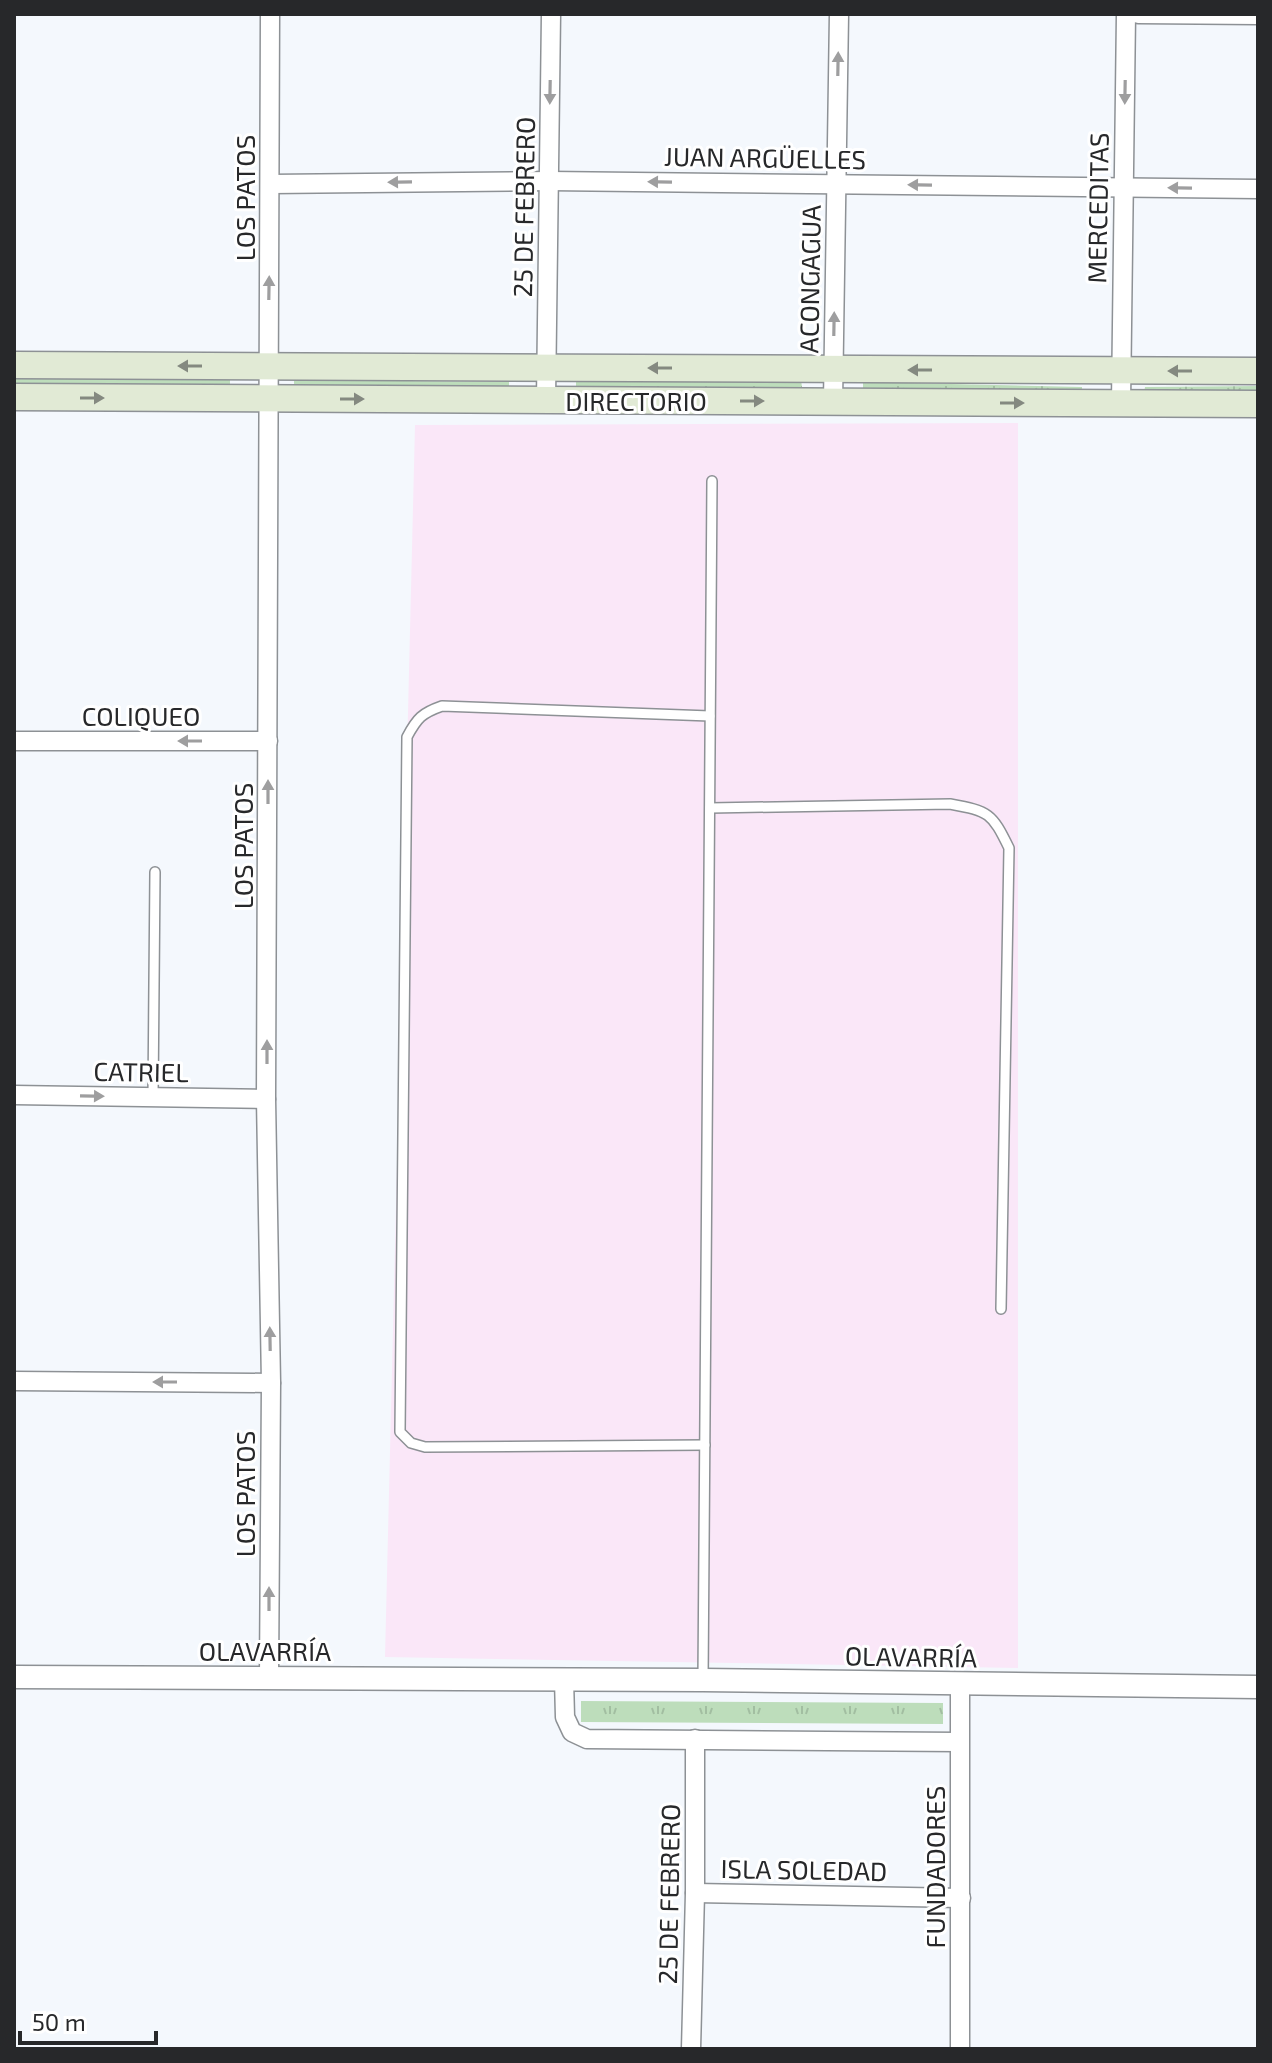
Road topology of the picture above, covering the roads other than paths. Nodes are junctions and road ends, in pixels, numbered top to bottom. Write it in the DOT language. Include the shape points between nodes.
graph roads {
  1 [pos="270,14"];
  2 [pos="551,14"];
  3 [pos="839,14"];
  4 [pos="1126,14"];
  5 [pos="1138,14"];
  6 [pos="1258,15"];
  7 [pos="549,181"];
  8 [pos="271,184"];
  9 [pos="836,184"];
  10 [pos="1123,188"];
  11 [pos="1258,189"];
  12 [pos="14,365"];
  13 [pos="268,366"];
  14 [pos="547,368"];
  15 [pos="834,369"];
  16 [pos="1121,371"];
  17 [pos="1258,371"];
  18 [pos="14,397"];
  19 [pos="268,399"];
  20 [pos="546,400"];
  21 [pos="833,402"];
  22 [pos="1121,403"];
  23 [pos="1258,404"];
  24 [pos="712,481"];
  25 [pos="710,716"];
  26 [pos="14,741"];
  27 [pos="268,741"];
  28 [pos="710,808"];
  29 [pos="155,872"];
  30 [pos="14,1095"];
  31 [pos="153,1097"];
  32 [pos="266,1099"];
  33 [pos="1001,1309"];
  34 [pos="14,1381"];
  35 [pos="271,1383"];
  36 [pos="705,1445"];
  37 [pos="14,1677"];
  38 [pos="269,1677"];
  39 [pos="564,1679"];
  40 [pos="703,1680"];
  41 [pos="960,1685"];
  42 [pos="1258,1687"];
  43 [pos="695,1739"];
  44 [pos="959,1742"];
  45 [pos="695,1893"];
  46 [pos="961,1898"];
  47 [pos="691,2049"];
  48 [pos="960,2049"];
  1 -- 8 [label="street, LOS PATOS"];
  2 -- 7 [label="street, 25 DE FEBRERO, one-way"];
  9 -- 3 [label="street, ACONGAGUA, one-way"];
  4 -- 10 [label="street, MERCEDITAS, one-way"];
  5 -- 6 [label="street"];
  7 -- 8 [label="street, JUAN ARGÜELLES, one-way"];
  9 -- 7 [label="street, JUAN ARGÜELLES, one-way"];
  7 -- 14 [label="street, 25 DE FEBRERO"];
  13 -- 8 [label="street, LOS PATOS, one-way"];
  10 -- 9 [label="street, JUAN ARGÜELLES, one-way"];
  15 -- 9 [label="street, ACONGAGUA, one-way"];
  11 -- 10 [label="street, JUAN ARGÜELLES, one-way"];
  10 -- 16 [label="street, MERCEDITAS"];
  13 -- 12 [label="main road, DIRECTORIO, one-way"];
  13 -- 14 [label="main road, DIRECTORIO"];
  13 -- 19 [label="street, LOS PATOS"];
  15 -- 14 [label="main road, DIRECTORIO, one-way"];
  14 -- 20 [label="street, 25 DE FEBRERO"];
  16 -- 15 [label="main road, DIRECTORIO, one-way"];
  15 -- 21 [label="street, ACONGAGUA"];
  17 -- 16 [label="main road, DIRECTORIO, one-way"];
  16 -- 22 [label="street, MERCEDITAS"];
  18 -- 19 [label="main road, DIRECTORIO, one-way"];
  19 -- 20 [label="main road, DIRECTORIO, one-way"];
  19 -- 27 [label="street, LOS PATOS"];
  20 -- 21 [label="main road, DIRECTORIO, one-way"];
  21 -- 22 [label="main road, DIRECTORIO, one-way"];
  22 -- 23 [label="main road, DIRECTORIO"];
  24 -- 25 [label="lane"];
  25 -- 28 [label="lane"];
  25 -- 36 [label="lane" via="442,706 416,720 407,737 400,1432 425,1447"];
  27 -- 26 [label="street, COLIQUEO, one-way"];
  32 -- 27 [label="street, LOS PATOS, one-way"];
  28 -- 33 [label="lane" via="950,804 995,820 1009,848"];
  28 -- 36 [label="lane"];
  29 -- 31 [label="lane"];
  30 -- 31 [label="street, CATRIEL, one-way"];
  31 -- 32 [label="street, CATRIEL"];
  35 -- 32 [label="street, LOS PATOS, one-way"];
  35 -- 34 [label="street, one-way"];
  38 -- 35 [label="street, LOS PATOS, one-way"];
  36 -- 40 [label="lane"];
  37 -- 38 [label="street, OLAVARRÍA"];
  38 -- 39 [label="street, OLAVARRÍA"];
  39 -- 40 [label="street, OLAVARRÍA"];
  39 -- 43 [label="street" via="565,1717 572,1732 587,1739"];
  40 -- 41 [label="street, OLAVARRÍA"];
  41 -- 42 [label="street, OLAVARRÍA"];
  41 -- 44 [label="street, FUNDADORES"];
  43 -- 44 [label="street"];
  43 -- 45 [label="street, 25 DE FEBRERO"];
  44 -- 46 [label="street, FUNDADORES"];
  45 -- 46 [label="street, ISLA SOLEDAD"];
  45 -- 47 [label="street, 25 DE FEBRERO"];
  46 -- 48 [label="street, FUNDADORES"];
}
